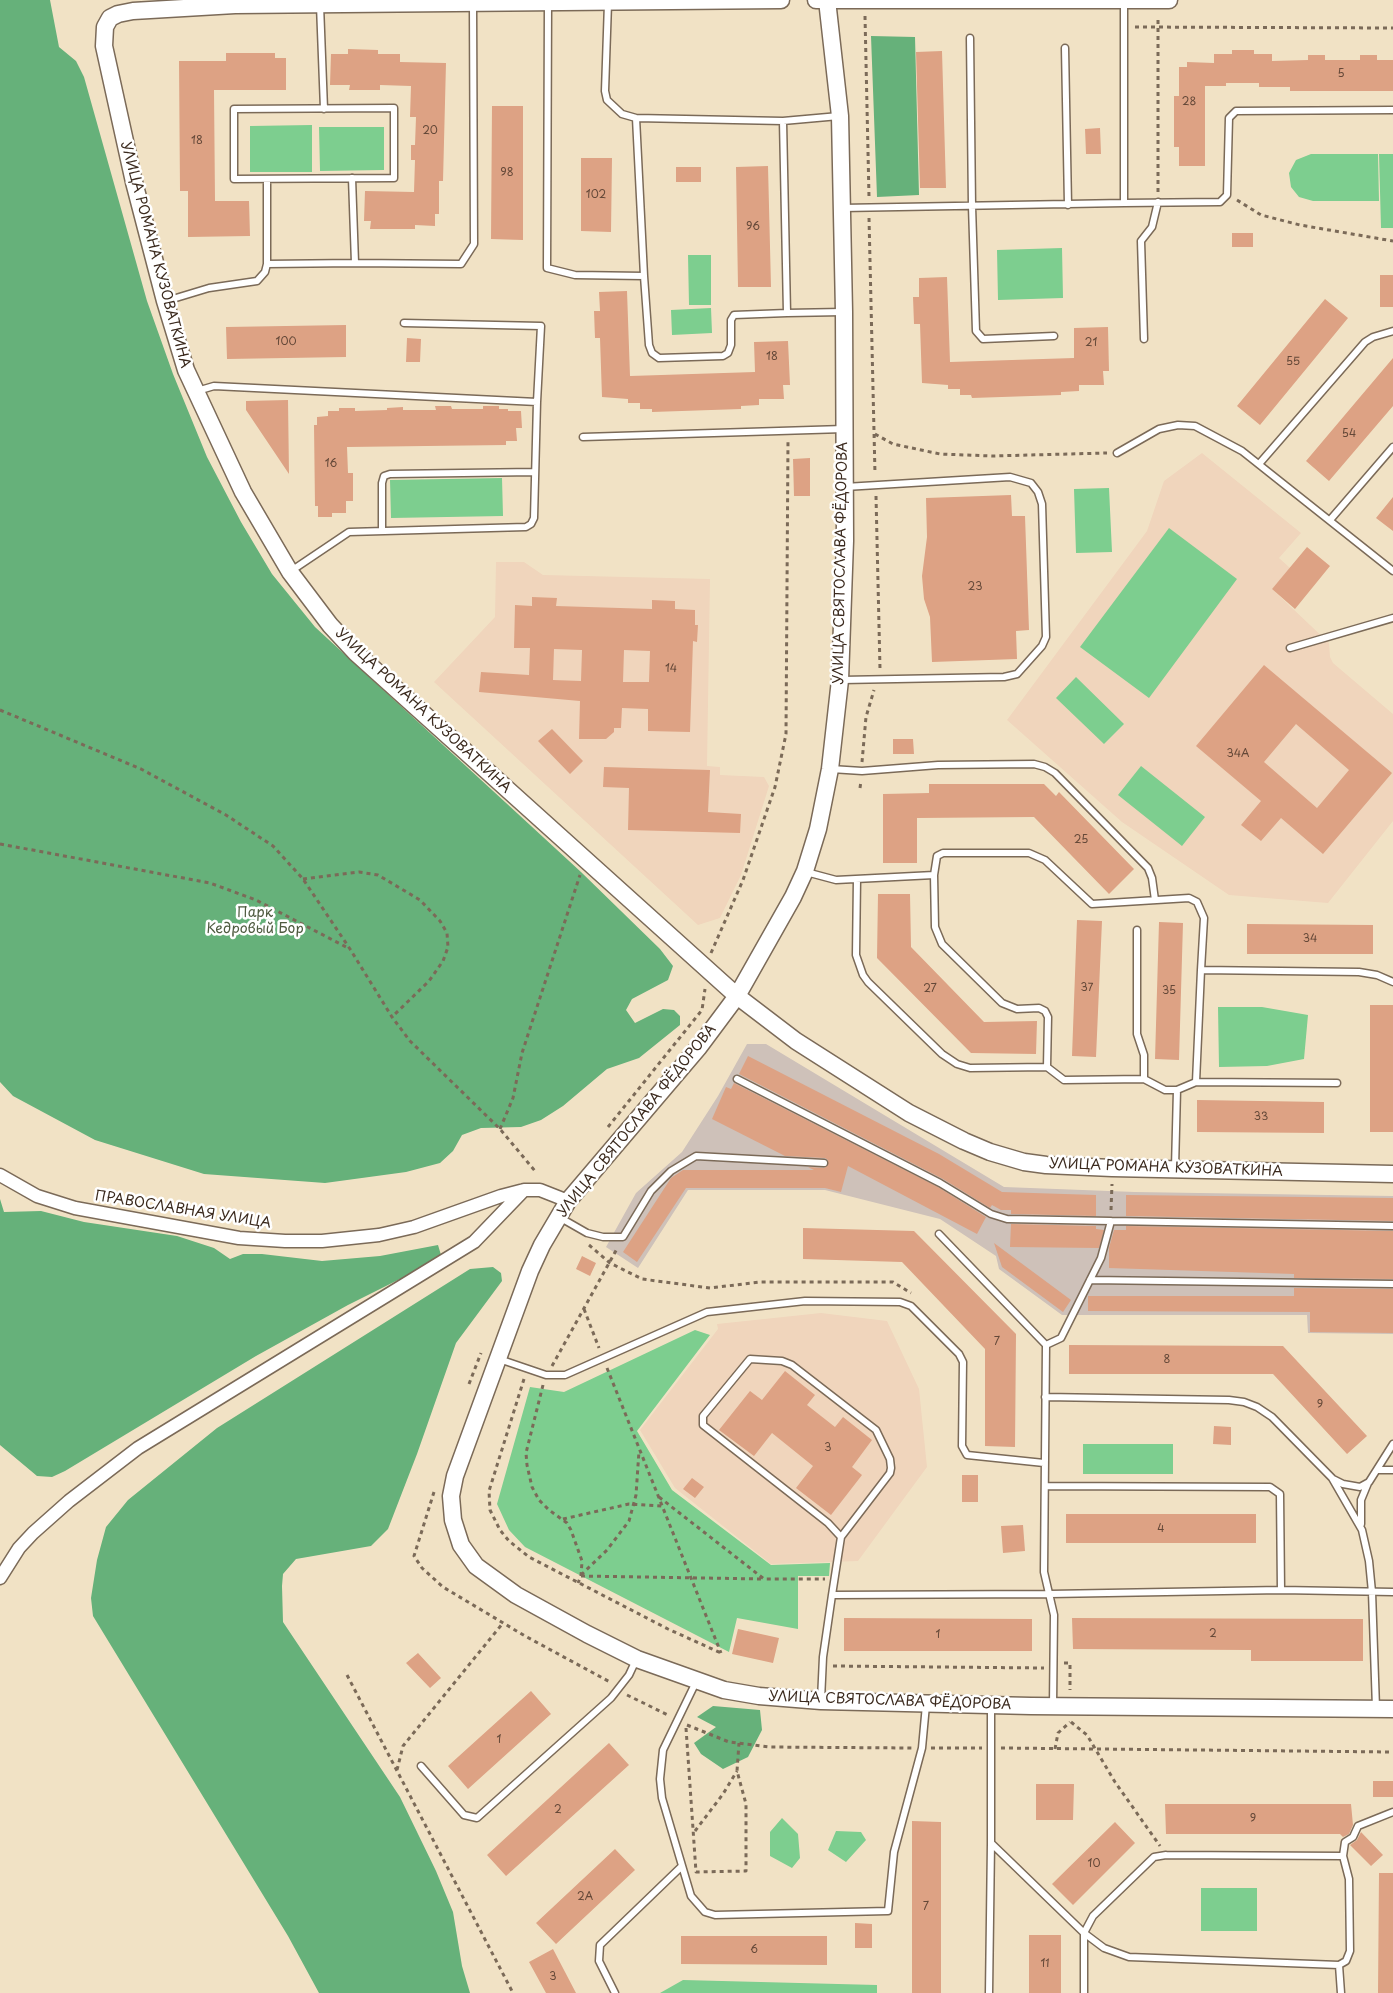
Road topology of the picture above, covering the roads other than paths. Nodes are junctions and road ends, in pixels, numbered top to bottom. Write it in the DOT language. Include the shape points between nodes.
graph roads {
  1 [pos="781,0"];
  2 [pos="816,0"];
  3 [pos="827,0"];
  4 [pos="1158,0"];
  5 [pos="1169,0"];
  6 [pos="1078,1"];
  7 [pos="1124,1"];
  8 [pos="403,2"];
  9 [pos="548,2"];
  10 [pos="608,2"];
  11 [pos="473,4"];
  12 [pos="320,5"];
  13 [pos="970,38"];
  14 [pos="1065,48"];
  15 [pos="324,108"];
  16 [pos="1393,110"];
  17 [pos="840,116"];
  18 [pos="636,118"];
  19 [pos="782,121"];
  20 [pos="352,178"];
  21 [pos="266,179"];
  22 [pos="1158,202"];
  23 [pos="1124,203"];
  24 [pos="972,206"];
  25 [pos="1068,206"];
  26 [pos="842,208"];
  27 [pos="356,263"];
  28 [pos="268,264"];
  29 [pos="644,276"];
  30 [pos="165,301"];
  31 [pos="844,312"];
  32 [pos="787,313"];
  33 [pos="404,323"];
  34 [pos="1393,331"];
  35 [pos="1054,336"];
  36 [pos="1144,339"];
  37 [pos="195,392"];
  38 [pos="537,402"];
  39 [pos="844,429"];
  40 [pos="583,437"];
  41 [pos="1393,447"];
  42 [pos="1117,452"];
  43 [pos="1259,464"];
  44 [pos="535,472"];
  45 [pos="844,487"];
  46 [pos="1330,520"];
  47 [pos="382,532"];
  48 [pos="1393,571"];
  49 [pos="290,572"];
  50 [pos="1393,618"];
  51 [pos="1290,648"];
  52 [pos="840,680"];
  53 [pos="830,769"];
  54 [pos="805,871"];
  55 [pos="934,875"];
  56 [pos="857,879"];
  57 [pos="1154,900"];
  58 [pos="1137,930"];
  59 [pos="1201,970"];
  60 [pos="1393,982"];
  61 [pos="737,996"];
  62 [pos="1047,1067"];
  63 [pos="738,1079"];
  64 [pos="1144,1079"];
  65 [pos="1196,1082"];
  66 [pos="1337,1083"];
  67 [pos="1177,1090"];
  68 [pos="824,1163"];
  69 [pos="1175,1169"];
  70 [pos="1393,1174"];
  71 [pos="0,1175"];
  72 [pos="524,1190"];
  73 [pos="568,1202"];
  74 [pos="558,1217"];
  75 [pos="1111,1221"];
  76 [pos="1393,1226"];
  77 [pos="940,1234"];
  78 [pos="1090,1280"];
  79 [pos="1393,1284"];
  80 [pos="1046,1345"];
  81 [pos="498,1359"];
  82 [pos="1045,1397"];
  83 [pos="1393,1444"];
  84 [pos="1044,1463"];
  85 [pos="1378,1470"];
  86 [pos="1393,1470"];
  87 [pos="1332,1478"];
  88 [pos="1369,1482"];
  89 [pos="1045,1486"];
  90 [pos="1362,1530"];
  91 [pos="841,1537"];
  92 [pos="0,1578"];
  93 [pos="1281,1590"];
  94 [pos="1372,1592"];
  95 [pos="1393,1592"];
  96 [pos="1050,1594"];
  97 [pos="832,1595"];
  98 [pos="637,1659"];
  99 [pos="697,1681"];
  100 [pos="821,1701"];
  101 [pos="926,1703"];
  102 [pos="991,1705"];
  103 [pos="1053,1706"];
  104 [pos="1376,1709"];
  105 [pos="1393,1709"];
  106 [pos="420,1766"];
  107 [pos="1393,1812"];
  108 [pos="990,1843"];
  109 [pos="1343,1856"];
  110 [pos="682,1866"];
  111 [pos="1084,1933"];
  112 [pos="1339,1965"];
  113 [pos="615,1993"];
  114 [pos="989,1993"];
  115 [pos="1084,1993"];
  116 [pos="1341,1993"];
  1 -- 10 [label="street, УЛИЦА РОМАНА КУЗОВАТКИНА"];
  2 -- 3 [label="street"];
  3 -- 6 [label="street"];
  3 -- 17 [label="street, УЛИЦА СВЯТОСЛАВА ФЁДОРОВА"];
  4 -- 5 [label="street"];
  4 -- 7 [label="street"];
  6 -- 7 [label="street"];
  7 -- 23 [label="lane"];
  8 -- 11 [label="street, УЛИЦА РОМАНА КУЗОВАТКИНА"];
  8 -- 12 [label="street, УЛИЦА РОМАНА КУЗОВАТКИНА"];
  9 -- 10 [label="street, УЛИЦА РОМАНА КУЗОВАТКИНА"];
  9 -- 11 [label="street, УЛИЦА РОМАНА КУЗОВАТКИНА"];
  9 -- 29 [label="lane" via="547,268 576,275"];
  10 -- 18 [label="lane" via="608,100 622,114"];
  11 -- 27 [label="lane" via="474,244 461,264"];
  12 -- 15 [label="lane"];
  12 -- 30 [label="street, УЛИЦА РОМАНА КУЗОВАТКИНА" via="235,5 133,11 110,18 105,27 106,56"];
  13 -- 24 [label="lane"];
  14 -- 25 [label="lane"];
  15 -- 20 [label="lane" via="394,108 394,178"];
  15 -- 21 [label="lane" via="234,109 234,179"];
  16 -- 22 [label="lane" via="1236,111 1229,118 1227,195 1220,202"];
  17 -- 19 [label="lane"];
  17 -- 26 [label="street, УЛИЦА СВЯТОСЛАВА ФЁДОРОВА"];
  18 -- 19 [label="lane"];
  18 -- 29 [label="lane"];
  19 -- 32 [label="lane"];
  20 -- 21 [label="lane"];
  20 -- 27 [label="lane"];
  21 -- 28 [label="lane"];
  22 -- 23 [label="lane"];
  22 -- 36 [label="lane" via="1152,227 1142,241"];
  23 -- 25 [label="lane"];
  24 -- 25 [label="lane"];
  24 -- 26 [label="lane"];
  24 -- 35 [label="lane" via="976,331 983,338"];
  26 -- 31 [label="street, УЛИЦА СВЯТОСЛАВА ФЁДОРОВА"];
  27 -- 28 [label="lane"];
  28 -- 30 [label="lane" via="256,281 209,288"];
  29 -- 32 [label="lane" via="649,345 659,358 723,356 731,345 734,315"];
  30 -- 37 [label="street, УЛИЦА РОМАНА КУЗОВАТКИНА"];
  31 -- 32 [label="lane"];
  31 -- 39 [label="street, УЛИЦА СВЯТОСЛАВА ФЁДОРОВА"];
  33 -- 38 [label="lane" via="541,326"];
  34 -- 43 [label="lane" via="1373,336 1365,342"];
  37 -- 38 [label="lane" via="214,386"];
  37 -- 49 [label="street, УЛИЦА РОМАНА КУЗОВАТКИНА" via="243,492"];
  38 -- 44 [label="lane"];
  39 -- 40 [label="lane"];
  39 -- 45 [label="street, УЛИЦА СВЯТОСЛАВА ФЁДОРОВА"];
  41 -- 46 [label="lane"];
  42 -- 43 [label="lane" via="1159,429 1195,426 1242,450"];
  43 -- 46 [label="lane"];
  44 -- 47 [label="lane" via="534,518 526,527"];
  44 -- 47 [label="lane" via="384,476"];
  45 -- 52 [label="street, УЛИЦА СВЯТОСЛАВА ФЁДОРОВА"];
  45 -- 52 [label="lane" via="1010,477 1031,483 1042,504 1046,637 1017,674 1004,677"];
  46 -- 48 [label="lane"];
  47 -- 49 [label="lane" via="349,532"];
  49 -- 61 [label="street, УЛИЦА РОМАНА КУЗОВАТКИНА" via="356,653"];
  50 -- 51 [label="lane"];
  52 -- 53 [label="street, УЛИЦА СВЯТОСЛАВА ФЁДОРОВА"];
  53 -- 54 [label="street, УЛИЦА СВЯТОСЛАВА ФЁДОРОВА" via="818,829"];
  53 -- 57 [label="lane" via="862,771 938,765 1034,764 1045,767 1055,773 1148,868"];
  54 -- 56 [label="lane" via="836,880"];
  54 -- 61 [label="street, УЛИЦА СВЯТОСЛАВА ФЁДОРОВА"];
  55 -- 56 [label="lane"];
  55 -- 57 [label="lane" via="937,856 943,853 1029,852 1046,860 1092,904"];
  55 -- 62 [label="lane" via="936,927 942,944 1002,1003 1017,1009 1039,1008 1045,1011 1048,1017"];
  56 -- 62 [label="lane" via="856,954 868,982 942,1054 957,1064 970,1068"];
  57 -- 59 [label="lane" via="1189,898 1200,906 1204,918"];
  58 -- 64 [label="lane" via="1137,1034 1144,1055"];
  59 -- 60 [label="lane" via="1360,972"];
  59 -- 65 [label="lane"];
  61 -- 69 [label="street, УЛИЦА РОМАНА КУЗОВАТКИНА" via="796,1041 909,1113 964,1141 1024,1162 1069,1167"];
  61 -- 73 [label="street, УЛИЦА СВЯТОСЛАВА ФЁДОРОВА" via="699,1047"];
  62 -- 64 [label="lane" via="1064,1080"];
  63 -- 75 [label="lane" via="940,1183 991,1214 1007,1219"];
  64 -- 67 [label="lane" via="1165,1090"];
  65 -- 66 [label="lane"];
  65 -- 67 [label="lane"];
  67 -- 69 [label="lane"];
  68 -- 74 [label="lane" via="696,1156 671,1171 651,1191 623,1237 587,1233"];
  69 -- 70 [label="street, УЛИЦА РОМАНА КУЗОВАТКИНА"];
  71 -- 72 [label="street, ПРАВОСЛАВНАЯ УЛИЦА" via="37,1196 75,1208 239,1238 285,1241 380,1235"];
  72 -- 73 [label="street, ПРАВОСЛАВНАЯ УЛИЦА" via="540,1190"];
  72 -- 92 [label="street" via="474,1242 138,1448 69,1501 33,1534 19,1548"];
  73 -- 74 [label="street, УЛИЦА СВЯТОСЛАВА ФЁДОРОВА"];
  74 -- 81 [label="street, УЛИЦА СВЯТОСЛАВА ФЁДОРОВА" via="530,1271"];
  75 -- 76 [label="lane"];
  75 -- 78 [label="lane" via="1101,1258"];
  77 -- 80 [label="lane"];
  78 -- 79 [label="lane"];
  78 -- 80 [label="lane" via="1061,1338"];
  80 -- 82 [label="lane"];
  81 -- 84 [label="lane" via="546,1375 565,1376 707,1312 804,1301 900,1302 911,1306 959,1354 963,1362 962,1446 967,1454"];
  81 -- 98 [label="street, УЛИЦА СВЯТОСЛАВА ФЁДОРОВА" via="451,1496 453,1520 462,1545 476,1566 502,1586"];
  82 -- 84 [label="lane"];
  82 -- 87 [label="lane" via="1244,1402 1272,1417"];
  83 -- 85 [label="lane"];
  84 -- 89 [label="lane"];
  85 -- 86 [label="lane"];
  85 -- 88 [label="lane"];
  87 -- 88 [label="lane" via="1353,1487"];
  87 -- 90 [label="lane"];
  88 -- 90 [label="lane" via="1361,1500"];
  89 -- 93 [label="lane" via="1270,1487 1280,1494"];
  89 -- 96 [label="lane" via="1044,1572"];
  90 -- 94 [label="lane"];
  91 -- 91 [label="lane" via="890,1473 891,1464 880,1437 876,1430 792,1365 782,1361 750,1359 703,1416 703,1425 828,1523"];
  91 -- 97 [label="lane"];
  93 -- 94 [label="lane"];
  93 -- 96 [label="lane"];
  94 -- 95 [label="lane"];
  94 -- 104 [label="lane"];
  96 -- 97 [label="lane"];
  96 -- 103 [label="lane" via="1054,1615"];
  97 -- 100 [label="lane" via="822,1666"];
  98 -- 99 [label="street, УЛИЦА СВЯТОСЛАВА ФЁДОРОВА"];
  98 -- 106 [label="lane" via="619,1689 477,1818 464,1815"];
  99 -- 100 [label="street, УЛИЦА СВЯТОСЛАВА ФЁДОРОВА" via="759,1696"];
  99 -- 110 [label="lane" via="663,1750 660,1779 662,1798"];
  100 -- 101 [label="street, УЛИЦА СВЯТОСЛАВА ФЁДОРОВА"];
  101 -- 102 [label="street, УЛИЦА СВЯТОСЛАВА ФЁДОРОВА"];
  101 -- 110 [label="lane" via="922,1748 897,1834 888,1911 715,1915 696,1904"];
  102 -- 103 [label="street, УЛИЦА СВЯТОСЛАВА ФЁДОРОВА"];
  102 -- 108 [label="lane"];
  103 -- 104 [label="street, УЛИЦА СВЯТОСЛАВА ФЁДОРОВА"];
  104 -- 105 [label="street, УЛИЦА СВЯТОСЛАВА ФЁДОРОВА"];
  107 -- 109 [label="lane" via="1358,1826 1353,1837 1345,1842"];
  108 -- 111 [label="lane"];
  108 -- 114 [label="lane"];
  109 -- 111 [label="lane" via="1166,1854 1154,1858 1093,1916"];
  109 -- 112 [label="lane" via="1349,1878 1350,1951 1346,1961"];
  110 -- 113 [label="lane" via="600,1945 598,1961"];
  111 -- 112 [label="lane" via="1104,1948 1129,1957"];
  111 -- 115 [label="lane"];
  112 -- 116 [label="lane"];
}
